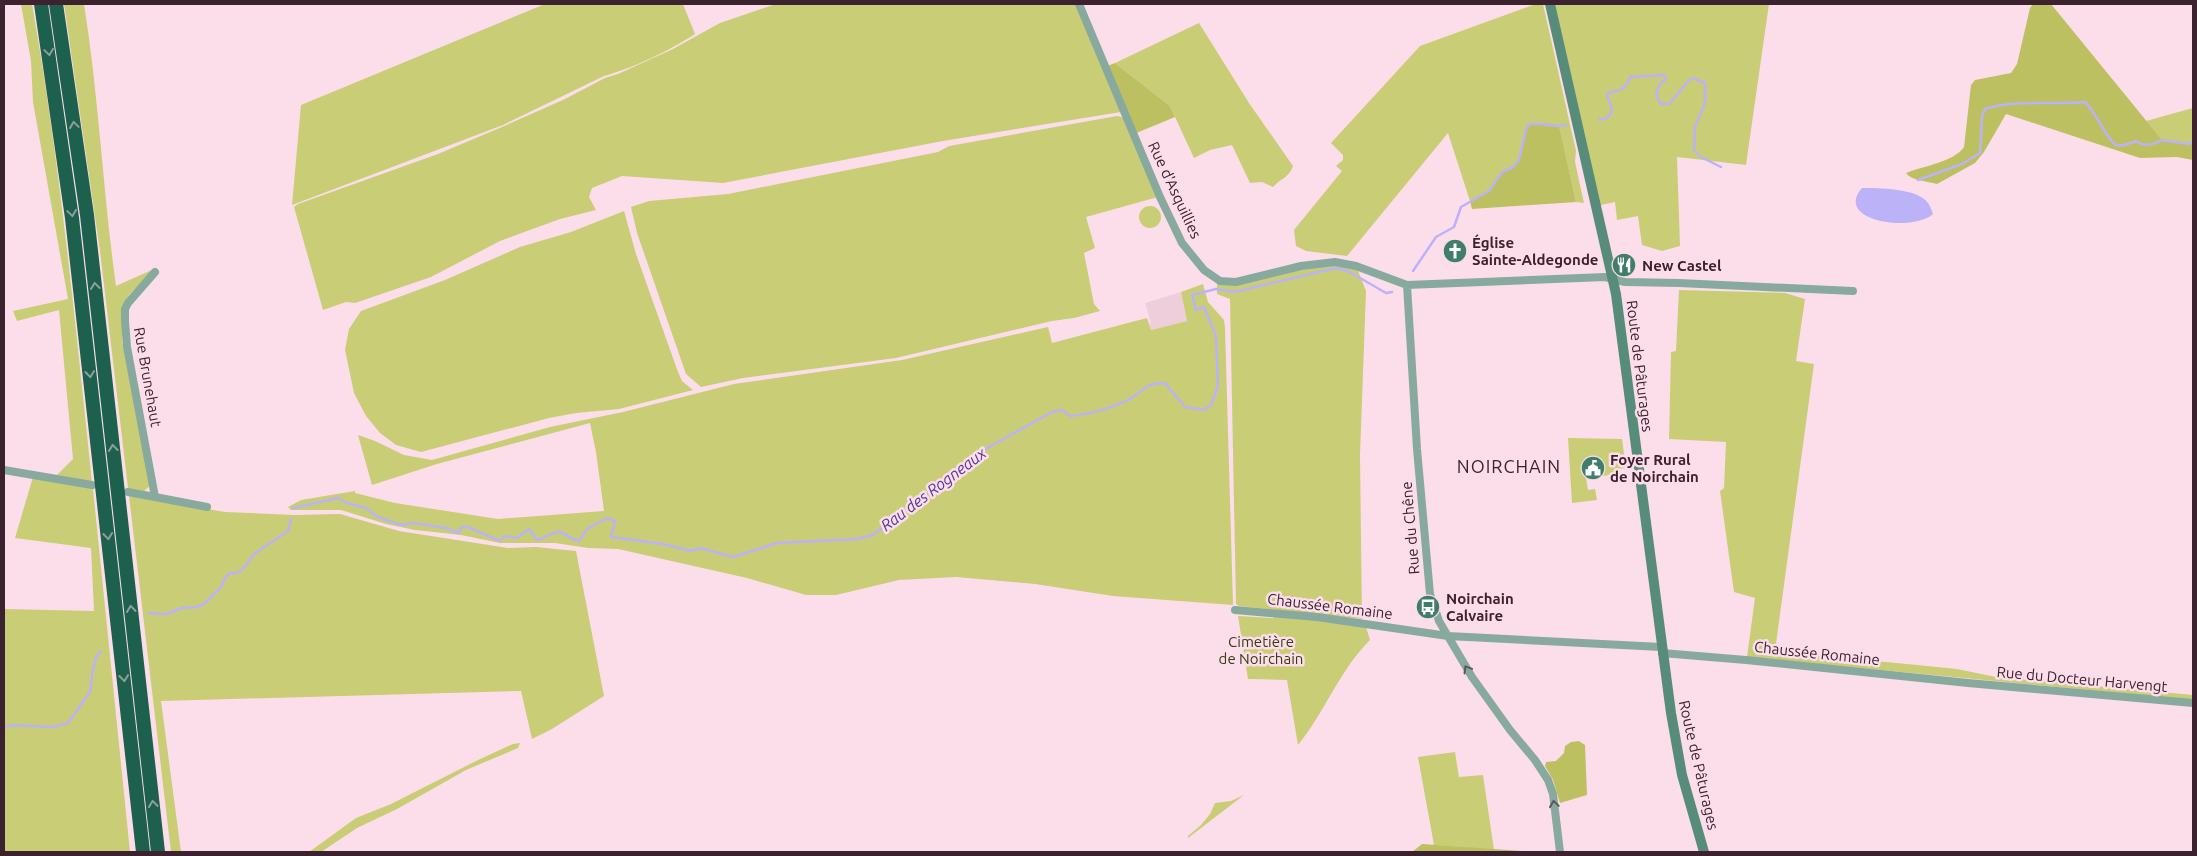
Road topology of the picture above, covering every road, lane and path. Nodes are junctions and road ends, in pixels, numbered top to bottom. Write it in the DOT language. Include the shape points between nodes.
graph roads {
  1 [pos="41,4"];
  2 [pos="56,4"];
  3 [pos="1079,4"];
  4 [pos="1550,4"];
  5 [pos="155,272"];
  6 [pos="1613,280"];
  7 [pos="1408,285"];
  8 [pos="1853,292"];
  9 [pos="4,470"];
  10 [pos="92,485"];
  11 [pos="128,492"];
  12 [pos="156,497"];
  13 [pos="208,507"];
  14 [pos="1235,610"];
  15 [pos="1448,636"];
  16 [pos="1662,650"];
  17 [pos="1968,683"];
  18 [pos="2193,703"];
  19 [pos="143,852"];
  20 [pos="158,852"];
  21 [pos="1560,852"];
  22 [pos="1704,852"];
  1 -- 19 [label="highway, one-way" via="72,218"];
  20 -- 2 [label="highway, one-way" via="88,225"];
  3 -- 7 [label="street, Rue d'Asquillies" via="1172,223 1182,243 1210,275 1220,281 1236,282 1301,266 1335,262"];
  4 -- 6 [label="main road, Route de Pâturages"];
  5 -- 12 [label="street, Rue Brunehaut" via="128,302 125,321 127,347"];
  6 -- 7 [label="street" via="1605,277"];
  6 -- 8 [label="street"];
  6 -- 16 [label="main road, Route de Pâturages"];
  7 -- 15 [label="street, Rue du Chêne" via="1425,558 1433,607"];
  9 -- 10 [label="street"];
  11 -- 12 [label="street"];
  12 -- 13 [label="street"];
  14 -- 15 [label="street, Chaussée Romaine" via="1317,617"];
  15 -- 16 [label="street, Chaussée Romaine"];
  21 -- 15 [label="street, Rue du Chêne, one-way" via="1553,794 1548,780 1485,696"];
  16 -- 17 [label="street, Chaussée Romaine"];
  16 -- 22 [label="main road, Route de Pâturages" via="1680,766"];
  17 -- 18 [label="street, Rue du Docteur Harvengt"];
}
